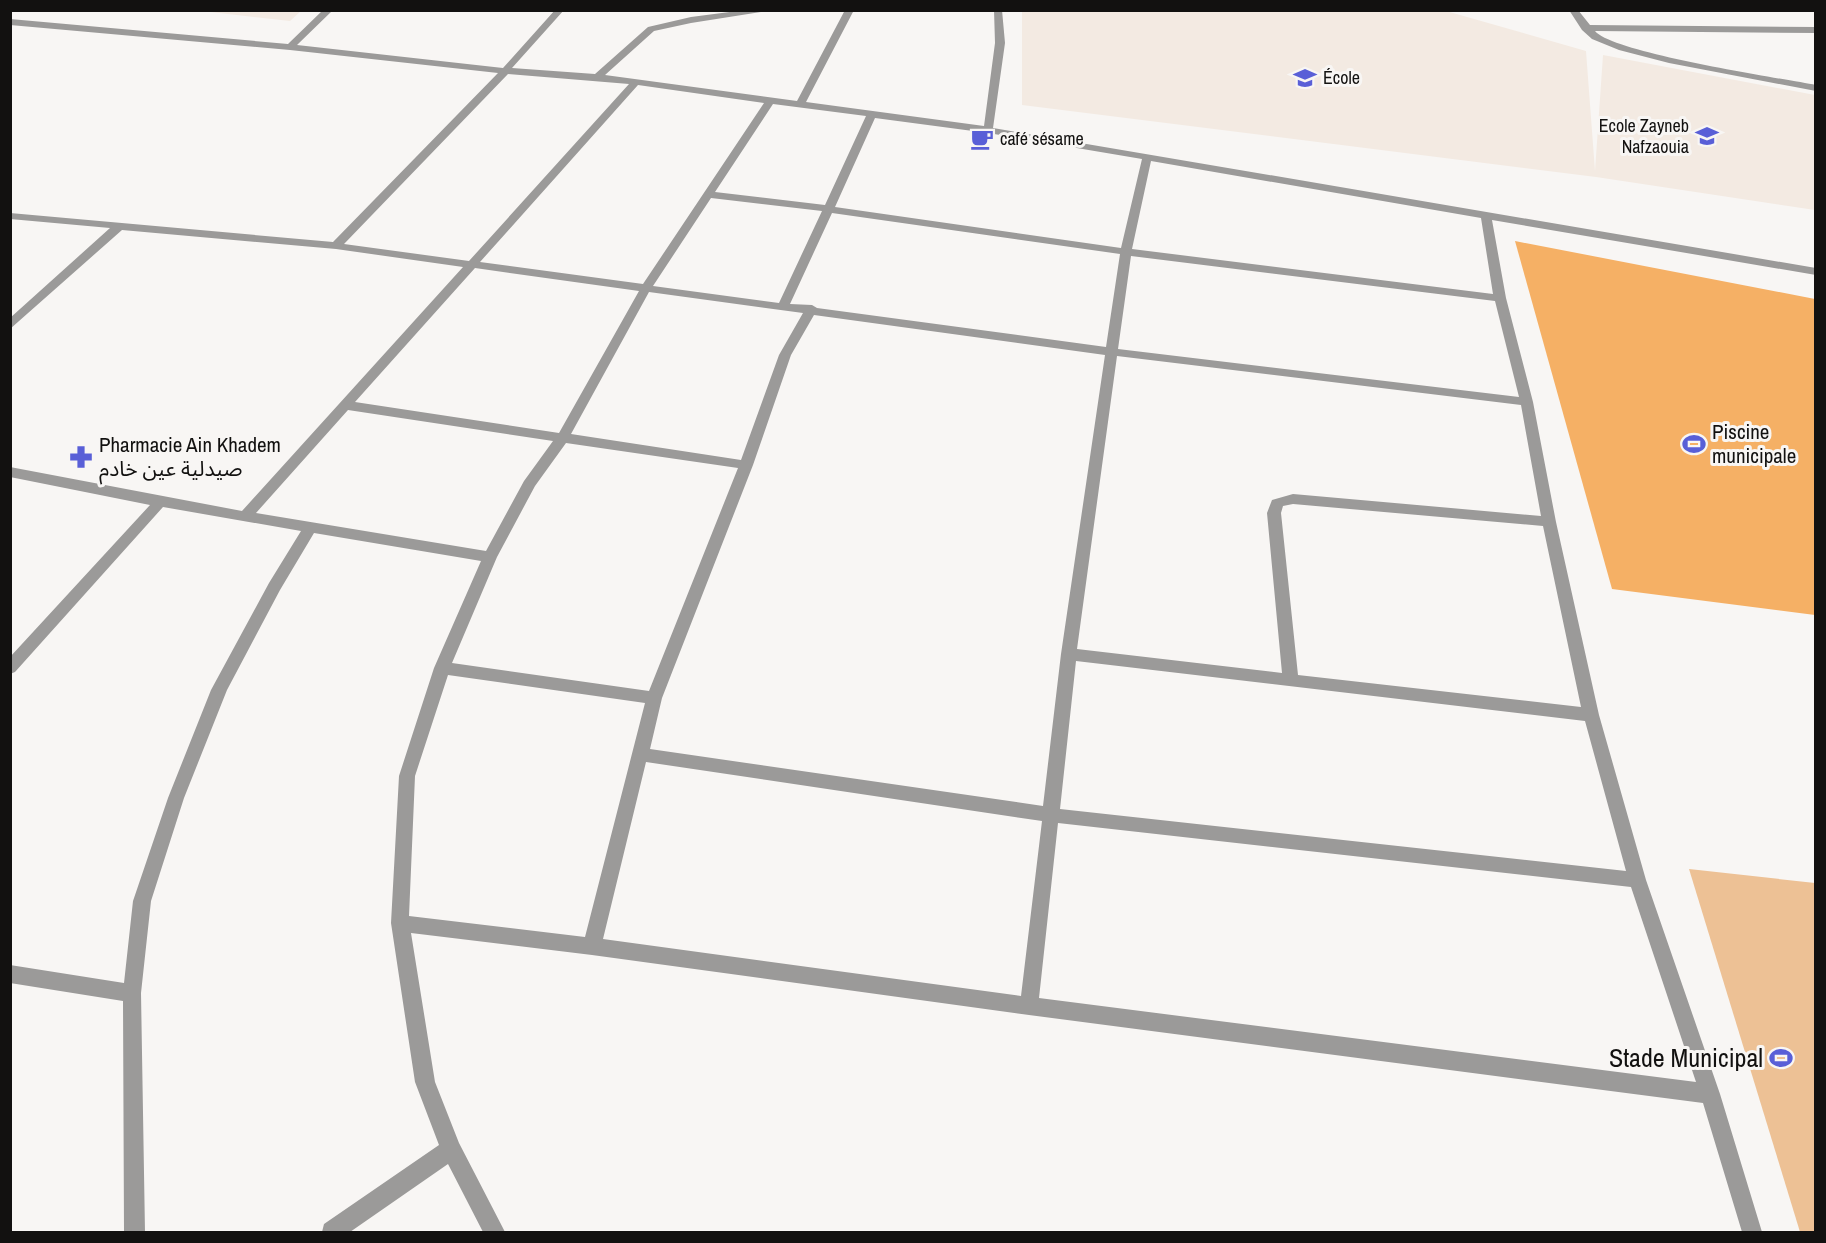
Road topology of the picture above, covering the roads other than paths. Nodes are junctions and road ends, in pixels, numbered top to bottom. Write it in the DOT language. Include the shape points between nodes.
graph roads {
  1 [pos="329,10"];
  2 [pos="560,10"];
  3 [pos="769,10"];
  4 [pos="850,10"];
  5 [pos="998,10"];
  6 [pos="1573,10"];
  7 [pos="10,22"];
  8 [pos="1585,28"];
  9 [pos="1815,30"];
  10 [pos="290,46"];
  11 [pos="506,71"];
  12 [pos="597,77"];
  13 [pos="636,82"];
  14 [pos="1815,88"];
  15 [pos="771,100"];
  16 [pos="800,104"];
  17 [pos="872,114"];
  18 [pos="988,130"];
  19 [pos="1147,158"];
  20 [pos="707,194"];
  21 [pos="829,209"];
  22 [pos="1486,215"];
  23 [pos="10,216"];
  24 [pos="118,226"];
  25 [pos="336,246"];
  26 [pos="1125,252"];
  27 [pos="471,266"];
  28 [pos="1815,272"];
  29 [pos="646,288"];
  30 [pos="1500,298"];
  31 [pos="784,305"];
  32 [pos="812,309"];
  33 [pos="10,326"];
  34 [pos="1112,352"];
  35 [pos="1527,402"];
  36 [pos="344,405"];
  37 [pos="563,437"];
  38 [pos="746,465"];
  39 [pos="10,472"];
  40 [pos="160,502"];
  41 [pos="245,516"];
  42 [pos="1549,522"];
  43 [pos="310,528"];
  44 [pos="490,557"];
  45 [pos="1069,654"];
  46 [pos="10,668"];
  47 [pos="442,668"];
  48 [pos="1291,680"];
  49 [pos="654,698"];
  50 [pos="1591,715"];
  51 [pos="640,754"];
  52 [pos="1051,815"];
  53 [pos="1637,880"];
  54 [pos="400,922"];
  55 [pos="592,946"];
  56 [pos="10,974"];
  57 [pos="132,993"];
  58 [pos="1029,1006"];
  59 [pos="1710,1094"];
  60 [pos="451,1149"];
  61 [pos="134,1233"];
  62 [pos="332,1233"];
  63 [pos="494,1233"];
  64 [pos="1752,1233"];
  1 -- 10 [label="street"];
  2 -- 11 [label="street"];
  3 -- 12 [label="street" via="651,29"];
  4 -- 16 [label="street"];
  5 -- 18 [label="street" via="1000,43"];
  6 -- 8 [label="street"];
  7 -- 10 [label="street"];
  8 -- 9 [label="street"];
  8 -- 14 [label="street" via="1607,43 1640,53"];
  10 -- 11 [label="street"];
  11 -- 12 [label="street"];
  11 -- 25 [label="street"];
  12 -- 13 [label="street"];
  13 -- 15 [label="street"];
  13 -- 27 [label="street"];
  15 -- 16 [label="street"];
  15 -- 20 [label="street"];
  16 -- 17 [label="street"];
  17 -- 18 [label="street"];
  17 -- 21 [label="street"];
  18 -- 19 [label="street"];
  19 -- 22 [label="street"];
  19 -- 26 [label="street"];
  20 -- 21 [label="street"];
  20 -- 29 [label="street"];
  21 -- 26 [label="street"];
  21 -- 31 [label="street"];
  22 -- 28 [label="street"];
  22 -- 30 [label="street"];
  23 -- 24 [label="street"];
  24 -- 25 [label="street"];
  24 -- 33 [label="street"];
  25 -- 27 [label="street"];
  26 -- 30 [label="street"];
  26 -- 34 [label="street"];
  27 -- 29 [label="street"];
  27 -- 36 [label="street"];
  29 -- 31 [label="street"];
  29 -- 37 [label="street"];
  30 -- 35 [label="street"];
  31 -- 32 [label="street"];
  32 -- 34 [label="street"];
  32 -- 38 [label="street" via="785,355"];
  34 -- 35 [label="street"];
  34 -- 45 [label="street"];
  35 -- 42 [label="street"];
  36 -- 37 [label="street"];
  36 -- 41 [label="street"];
  37 -- 38 [label="street"];
  37 -- 44 [label="street" via="529,484"];
  38 -- 49 [label="street"];
  39 -- 40 [label="street"];
  40 -- 41 [label="street"];
  40 -- 46 [label="street"];
  41 -- 43 [label="street"];
  42 -- 48 [label="street" via="1293,499 1277,503 1274,513"];
  42 -- 50 [label="street"];
  43 -- 44 [label="street"];
  43 -- 57 [label="street" via="219,690 176,798 142,901"];
  44 -- 47 [label="street"];
  45 -- 48 [label="street"];
  45 -- 52 [label="street"];
  47 -- 49 [label="street"];
  47 -- 54 [label="street" via="407,776"];
  48 -- 50 [label="street"];
  49 -- 51 [label="street"];
  50 -- 53 [label="street"];
  51 -- 52 [label="street"];
  51 -- 55 [label="street"];
  52 -- 53 [label="street"];
  52 -- 58 [label="street"];
  53 -- 59 [label="street"];
  54 -- 55 [label="street"];
  54 -- 60 [label="street" via="425,1082"];
  55 -- 58 [label="street"];
  56 -- 57 [label="street"];
  57 -- 61 [label="street"];
  58 -- 59 [label="street"];
  59 -- 64 [label="street"];
  60 -- 62 [label="street"];
  60 -- 63 [label="street"];
}
